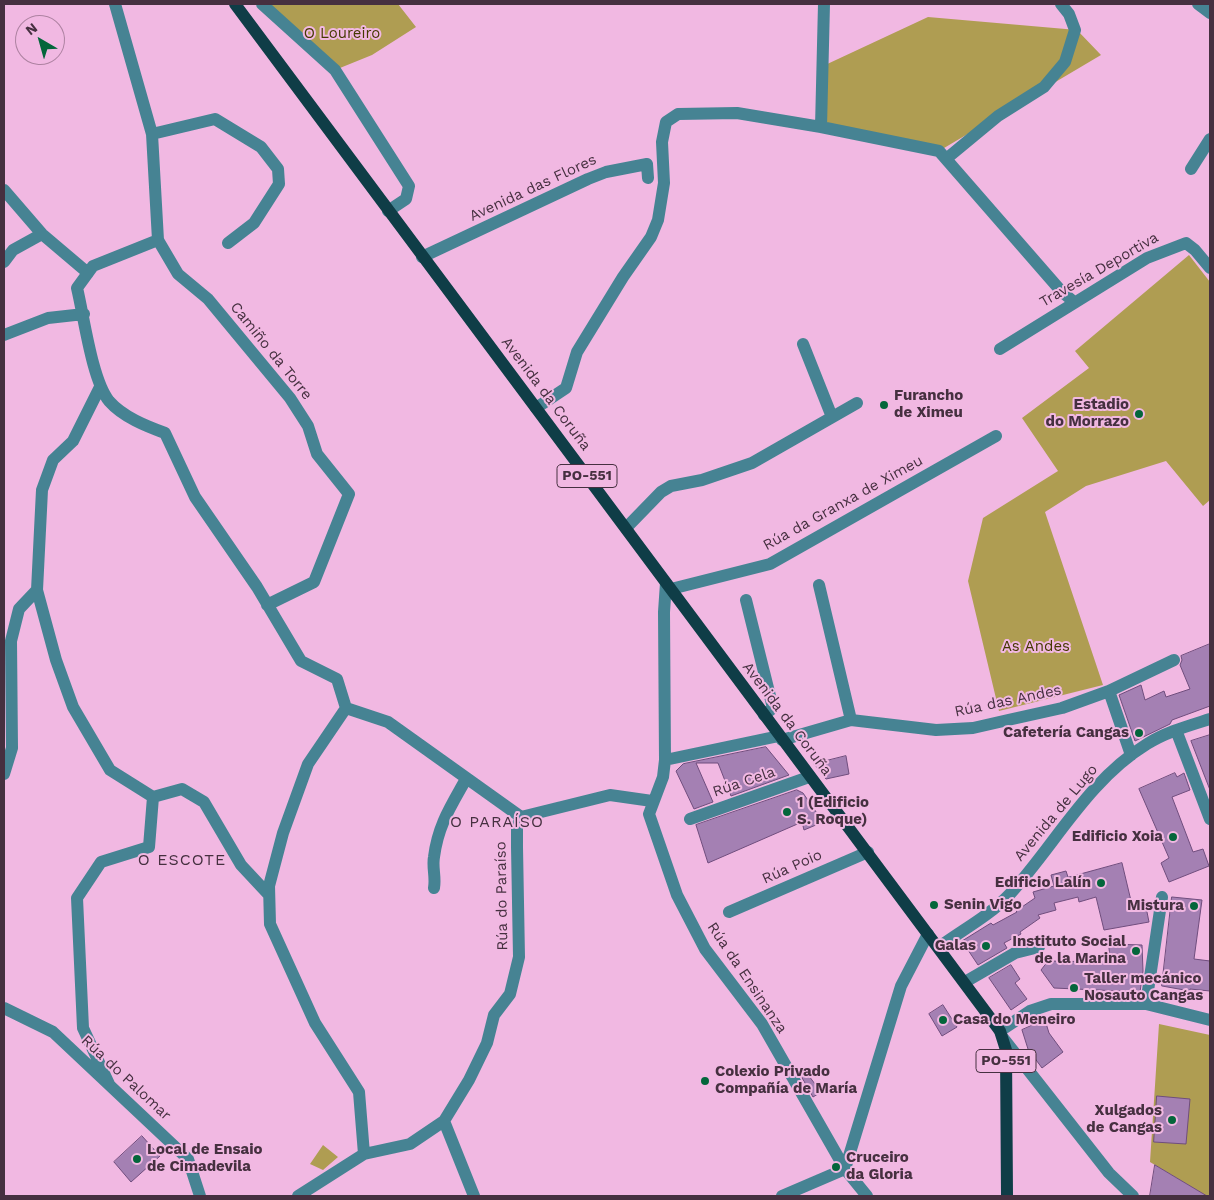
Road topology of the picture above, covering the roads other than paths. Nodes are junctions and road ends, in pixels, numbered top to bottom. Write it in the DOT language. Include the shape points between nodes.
graph roads {
  1 [pos="115,4"];
  2 [pos="235,4"];
  3 [pos="262,4"];
  4 [pos="824,4"];
  5 [pos="1061,4"];
  6 [pos="1198,4"];
  7 [pos="1210,14"];
  8 [pos="822,127"];
  9 [pos="152,134"];
  10 [pos="1210,139"];
  11 [pos="946,159"];
  12 [pos="1191,169"];
  13 [pos="648,178"];
  14 [pos="4,190"];
  15 [pos="388,211"];
  16 [pos="42,234"];
  17 [pos="158,240"];
  18 [pos="228,243"];
  19 [pos="422,257"];
  20 [pos="4,262"];
  21 [pos="1210,268"];
  22 [pos="88,273"];
  23 [pos="1074,302"];
  24 [pos="84,314"];
  25 [pos="4,335"];
  26 [pos="804,344"];
  27 [pos="1000,349"];
  28 [pos="100,387"];
  29 [pos="857,403"];
  30 [pos="536,408"];
  31 [pos="832,417"];
  32 [pos="996,436"];
  33 [pos="626,528"];
  34 [pos="819,585"];
  35 [pos="668,586"];
  36 [pos="37,590"];
  37 [pos="746,600"];
  38 [pos="267,604"];
  39 [pos="7,639"];
  40 [pos="1174,660"];
  41 [pos="1109,691"];
  42 [pos="346,708"];
  43 [pos="764,715"];
  44 [pos="851,720"];
  45 [pos="1210,720"];
  46 [pos="1176,730"];
  47 [pos="781,738"];
  48 [pos="1132,755"];
  49 [pos="665,760"];
  50 [pos="4,774"];
  51 [pos="809,777"];
  52 [pos="466,779"];
  53 [pos="153,797"];
  54 [pos="652,801"];
  55 [pos="521,818"];
  56 [pos="690,819"];
  57 [pos="1210,819"];
  58 [pos="868,852"];
  59 [pos="434,888"];
  60 [pos="269,894"];
  61 [pos="1162,897"];
  62 [pos="729,912"];
  63 [pos="928,934"];
  64 [pos="1039,947"];
  65 [pos="939,948"];
  66 [pos="965,982"];
  67 [pos="1146,1004"];
  68 [pos="4,1008"];
  69 [pos="1210,1020"];
  70 [pos="1002,1034"];
  71 [pos="109,1084"];
  72 [pos="444,1121"];
  73 [pos="364,1154"];
  74 [pos="845,1170"];
  75 [pos="200,1196"];
  76 [pos="298,1196"];
  77 [pos="474,1196"];
  78 [pos="782,1196"];
  79 [pos="867,1196"];
  80 [pos="1007,1196"];
  81 [pos="1133,1196"];
  1 -- 9 [label="street"];
  2 -- 15 [label="main road, Avenida da Coruña / PO-551"];
  3 -- 15 [label="street" via="335,70 409,186 406,199"];
  4 -- 8 [label="street"];
  5 -- 11 [label="street" via="1075,30 1065,62 1044,87 998,116"];
  6 -- 7 [label="street"];
  8 -- 11 [label="street" via="939,151"];
  8 -- 30 [label="street" via="737,113 678,114 666,122 662,142 664,182 658,220 651,237 577,352 566,388"];
  9 -- 17 [label="street"];
  9 -- 18 [label="street" via="215,119 261,147 278,169 279,184 254,223"];
  10 -- 12 [label="street"];
  11 -- 23 [label="street"];
  13 -- 19 [label="street, Avenida das Flores" via="647,164 606,172"];
  14 -- 16 [label="street"];
  15 -- 19 [label="main road, Avenida da Coruña / PO-551"];
  16 -- 20 [label="street" via="13,250"];
  16 -- 22 [label="street"];
  17 -- 22 [label="street" via="93,266"];
  17 -- 38 [label="street, Camiño da Torre" via="178,274 208,299 290,398 308,426 317,454 349,494 314,582"];
  19 -- 30 [label="main road, Avenida da Coruña / PO-551"];
  21 -- 23 [label="street, Travesía Deportiva" via="1186,243 1147,258"];
  22 -- 24 [label="street" via="77,288"];
  23 -- 27 [label="street, Travesía Deportiva"];
  24 -- 25 [label="street" via="48,318"];
  24 -- 28 [label="street"];
  26 -- 31 [label="street"];
  28 -- 36 [label="street" via="73,442 53,460 42,490"];
  28 -- 38 [label="street" via="110,402 141,425 165,433 195,497"];
  29 -- 31 [label="street"];
  30 -- 33 [label="main road, Avenida da Coruña / PO-551"];
  31 -- 33 [label="street" via="752,463 702,480 672,486 661,492"];
  32 -- 35 [label="street, Rúa da Granxa de Ximeu" via="770,564"];
  33 -- 35 [label="main road, Avenida da Coruña / PO-551"];
  34 -- 44 [label="street"];
  35 -- 43 [label="main road, Avenida da Coruña / PO-551"];
  35 -- 49 [label="street, Rúa da Ensinanza" via="664,612"];
  36 -- 39 [label="street" via="20,610"];
  36 -- 53 [label="street" via="73,708 110,770"];
  37 -- 43 [label="street" via="773,708"];
  38 -- 42 [label="street" via="301,661 337,679"];
  39 -- 50 [label="street" via="12,748"];
  40 -- 41 [label="street, Rúa das Andes"];
  41 -- 44 [label="street, Rúa das Andes" via="1062,708 973,728 936,730"];
  41 -- 48 [label="street"];
  42 -- 52 [label="street" via="388,722"];
  42 -- 60 [label="street" via="308,764 282,833"];
  43 -- 47 [label="main road, Avenida da Coruña / PO-551"];
  44 -- 47 [label="street, Rúa das Andes"];
  45 -- 46 [label="street, Avenida de Lugo"];
  46 -- 48 [label="street, Avenida de Lugo"];
  46 -- 57 [label="street"];
  47 -- 49 [label="street, Rúa das Andes"];
  47 -- 51 [label="main road, Avenida da Coruña / PO-551"];
  48 -- 65 [label="street, Avenida de Lugo" via="1097,786 1008,895"];
  49 -- 54 [label="street, Rúa da Ensinanza" via="663,777"];
  51 -- 56 [label="street, Rúa Cela"];
  51 -- 58 [label="main road, Avenida da Coruña / PO-551"];
  52 -- 55 [label="street"];
  52 -- 59 [label="street" via="439,827 433,859"];
  53 -- 60 [label="street" via="182,789 204,802 241,865"];
  53 -- 71 [label="street" via="150,847 101,862 77,898 83,1028"];
  54 -- 55 [label="street" via="610,795"];
  54 -- 74 [label="street, Rúa da Ensinanza" via="649,814 676,895 705,949 762,1024"];
  55 -- 72 [label="street, Rúa do Paraíso" via="517,827 519,957 510,994 494,1015 487,1043"];
  58 -- 62 [label="street, Rúa Poio"];
  58 -- 63 [label="main road, Avenida da Coruña / PO-551"];
  60 -- 73 [label="street" via="270,924 290,970 315,1023 359,1092"];
  61 -- 67 [label="street"];
  63 -- 65 [label="main road, Avenida da Coruña / PO-551"];
  63 -- 74 [label="street" via="901,986"];
  64 -- 66 [label="street" via="1015,953"];
  65 -- 66 [label="main road, PO-551"];
  66 -- 70 [label="main road, PO-551"];
  67 -- 69 [label="street"];
  67 -- 70 [label="street" via="1051,1004 1030,1011"];
  68 -- 71 [label="street, Rúa do Palomar" via="53,1032"];
  70 -- 80 [label="main road, PO-551" via="1008,1106"];
  70 -- 81 [label="street" via="1109,1173"];
  71 -- 75 [label="street, Rúa do Palomar" via="188,1159"];
  72 -- 73 [label="street" via="410,1144"];
  72 -- 77 [label="street"];
  73 -- 76 [label="street"];
  74 -- 78 [label="street"];
  74 -- 79 [label="street, Rúa da Ensinanza"];
}
